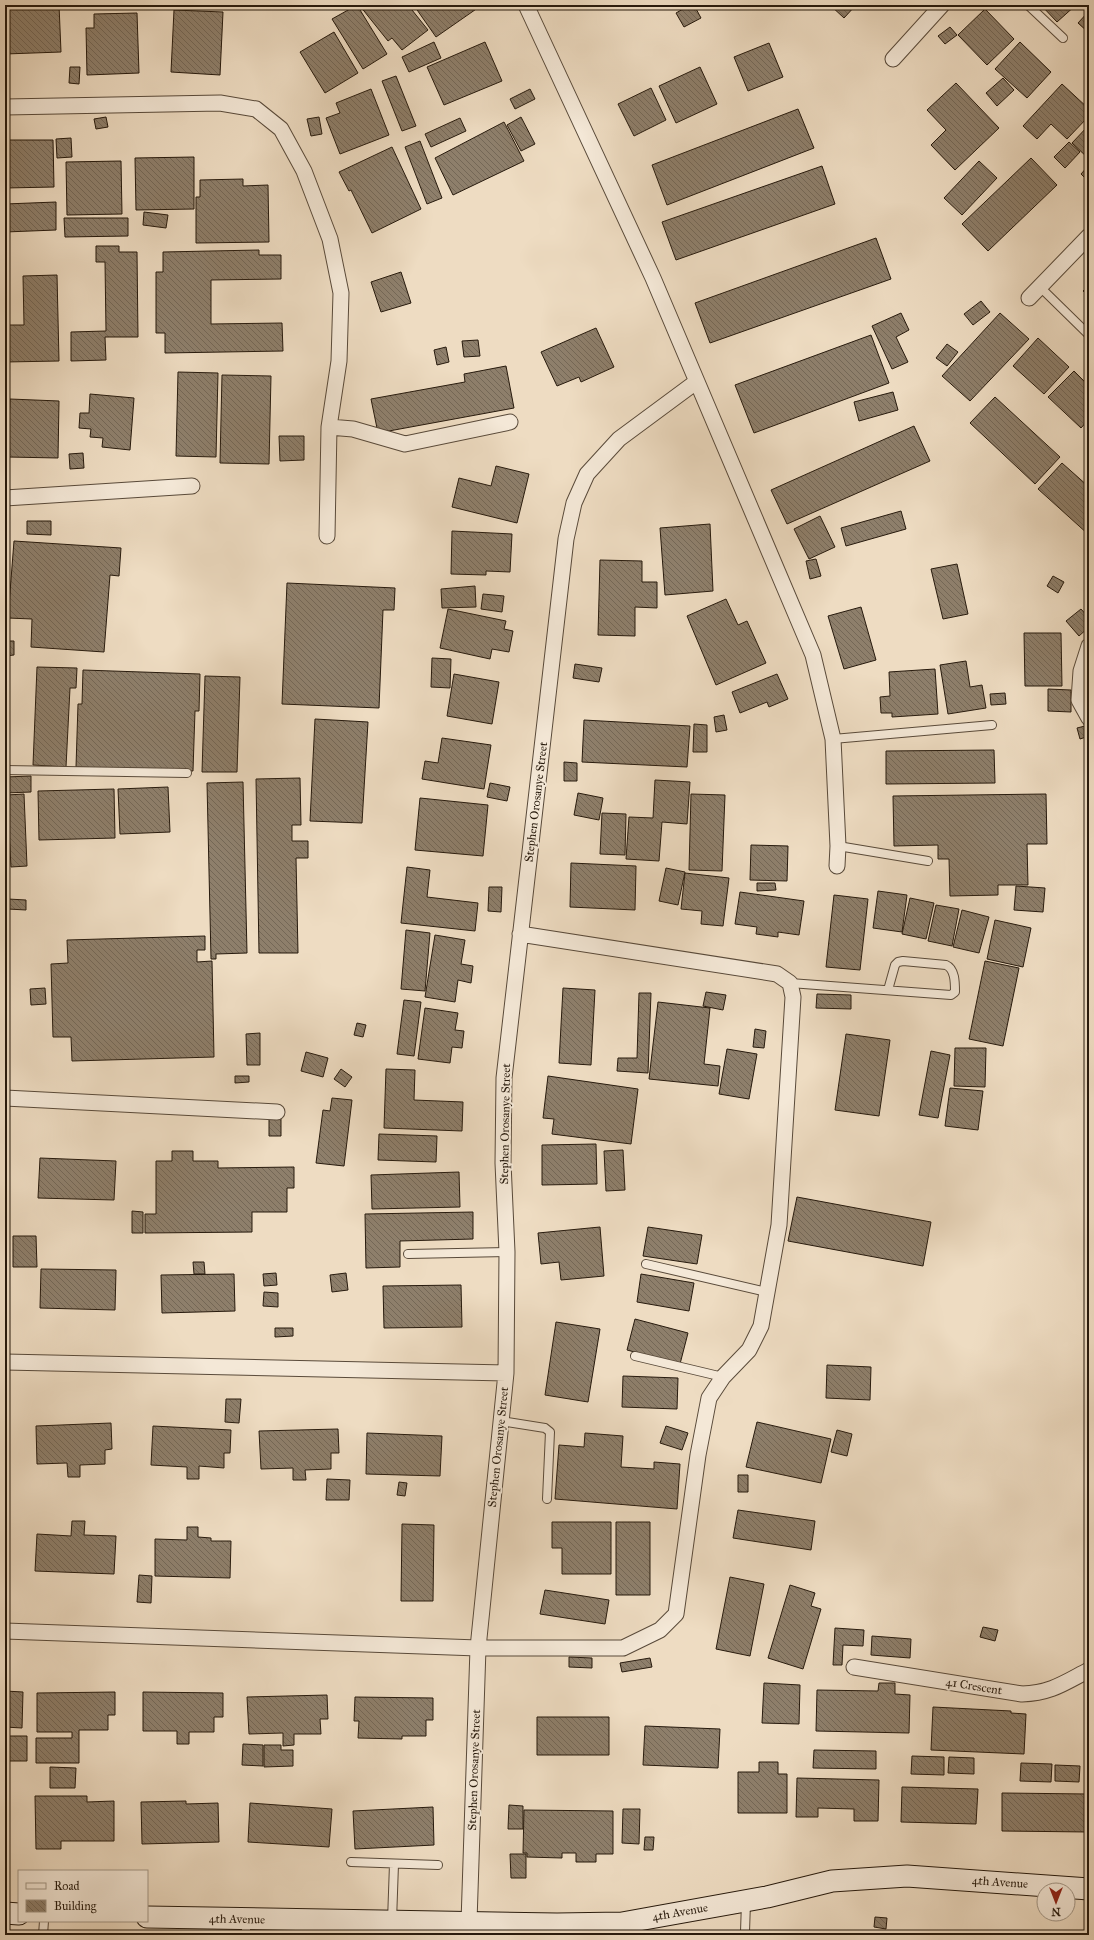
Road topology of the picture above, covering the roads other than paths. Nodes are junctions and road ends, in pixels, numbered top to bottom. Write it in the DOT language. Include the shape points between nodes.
graph roads {
  1 [pos="526,5"];
  2 [pos="942,5"];
  3 [pos="1028,5"];
  4 [pos="1063,38"];
  5 [pos="893,59"];
  6 [pos="5,107"];
  7 [pos="1089,236"];
  8 [pos="1040,287"];
  9 [pos="1029,298"];
  10 [pos="1089,335"];
  11 [pos="696,382"];
  12 [pos="510,422"];
  13 [pos="329,427"];
  14 [pos="192,486"];
  15 [pos="5,498"];
  16 [pos="327,536"];
  17 [pos="1089,646"];
  18 [pos="1089,718"];
  19 [pos="992,725"];
  20 [pos="833,739"];
  21 [pos="5,770"];
  22 [pos="187,773"];
  23 [pos="838,846"];
  24 [pos="928,861"];
  25 [pos="837,866"];
  26 [pos="520,934"];
  27 [pos="790,983"];
  28 [pos="888,990"];
  29 [pos="5,1098"];
  30 [pos="277,1112"];
  31 [pos="507,1252"];
  32 [pos="408,1254"];
  33 [pos="646,1264"];
  34 [pos="767,1292"];
  35 [pos="636,1356"];
  36 [pos="5,1362"];
  37 [pos="506,1373"];
  38 [pos="723,1377"];
  39 [pos="501,1421"];
  40 [pos="547,1499"];
  41 [pos="5,1631"];
  42 [pos="478,1648"];
  43 [pos="854,1667"];
  44 [pos="1089,1670"];
  45 [pos="351,1862"];
  46 [pos="394,1864"];
  47 [pos="438,1865"];
  48 [pos="1089,1889"];
  49 [pos="746,1901"];
  50 [pos="5,1913"];
  51 [pos="18,1914"];
  52 [pos="148,1916"];
  53 [pos="392,1921"];
  54 [pos="44,1922"];
  55 [pos="469,1922"];
  56 [pos="246,1927"];
  57 [pos="349,1928"];
  58 [pos="745,1932"];
  59 [pos="43,1935"];
  1 -- 11 [label="street" via="653,278"];
  2 -- 5 [label="street"];
  3 -- 4 [label="lane"];
  6 -- 13 [label="street" via="220,103 256,109 281,129 304,171 330,239 341,293 339,360"];
  7 -- 8 [label="street"];
  8 -- 9 [label="street"];
  8 -- 10 [label="lane"];
  11 -- 20 [label="street" via="813,655"];
  11 -- 26 [label="street, Stephen Orosanye Street" via="619,439 587,474 574,503 565,547"];
  12 -- 13 [label="street" via="405,444 353,429"];
  13 -- 16 [label="street"];
  14 -- 15 [label="street"];
  17 -- 18 [label="street" via="1081,671 1079,700"];
  19 -- 20 [label="lane"];
  20 -- 23 [label="street"];
  21 -- 22 [label="lane"];
  23 -- 24 [label="lane"];
  23 -- 25 [label="street"];
  26 -- 27 [label="street" via="777,974"];
  26 -- 31 [label="street, Stephen Orosanye Street" via="504,1078 503,1163"];
  27 -- 28 [label="lane"];
  27 -- 34 [label="street" via="793,997 779,1225"];
  28 -- 28 [label="lane" via="951,996 955,992 953,972 946,965 898,962"];
  29 -- 30 [label="street"];
  31 -- 32 [label="lane"];
  31 -- 37 [label="street, Stephen Orosanye Street"];
  33 -- 34 [label="lane"];
  34 -- 38 [label="street" via="761,1326 749,1350"];
  35 -- 38 [label="lane"];
  36 -- 37 [label="street"];
  37 -- 39 [label="street, Stephen Orosanye Street"];
  38 -- 42 [label="street" via="709,1398 698,1454 676,1614 660,1630 623,1648"];
  39 -- 40 [label="lane" via="544,1428 550,1432"];
  39 -- 42 [label="street, Stephen Orosanye Street"];
  41 -- 42 [label="street"];
  42 -- 55 [label="street, Stephen Orosanye Street"];
  43 -- 44 [label="street, 41 Crescent" via="1022,1694 1038,1694 1051,1690"];
  45 -- 46 [label="lane"];
  46 -- 47 [label="lane"];
  46 -- 53 [label="lane"];
  48 -- 49 [label="street, 4th Avenue" via="907,1876 832,1881"];
  49 -- 55 [label="street, 4th Avenue" via="622,1923"];
  49 -- 58 [label="lane"];
  50 -- 51 [label="street"];
  52 -- 56 [label="street, 4th Avenue"];
  53 -- 55 [label="street, 4th Avenue"];
  53 -- 57 [label="street, 4th Avenue"];
  54 -- 59 [label="lane"];
  56 -- 57 [label="street, 4th Avenue"];
}
